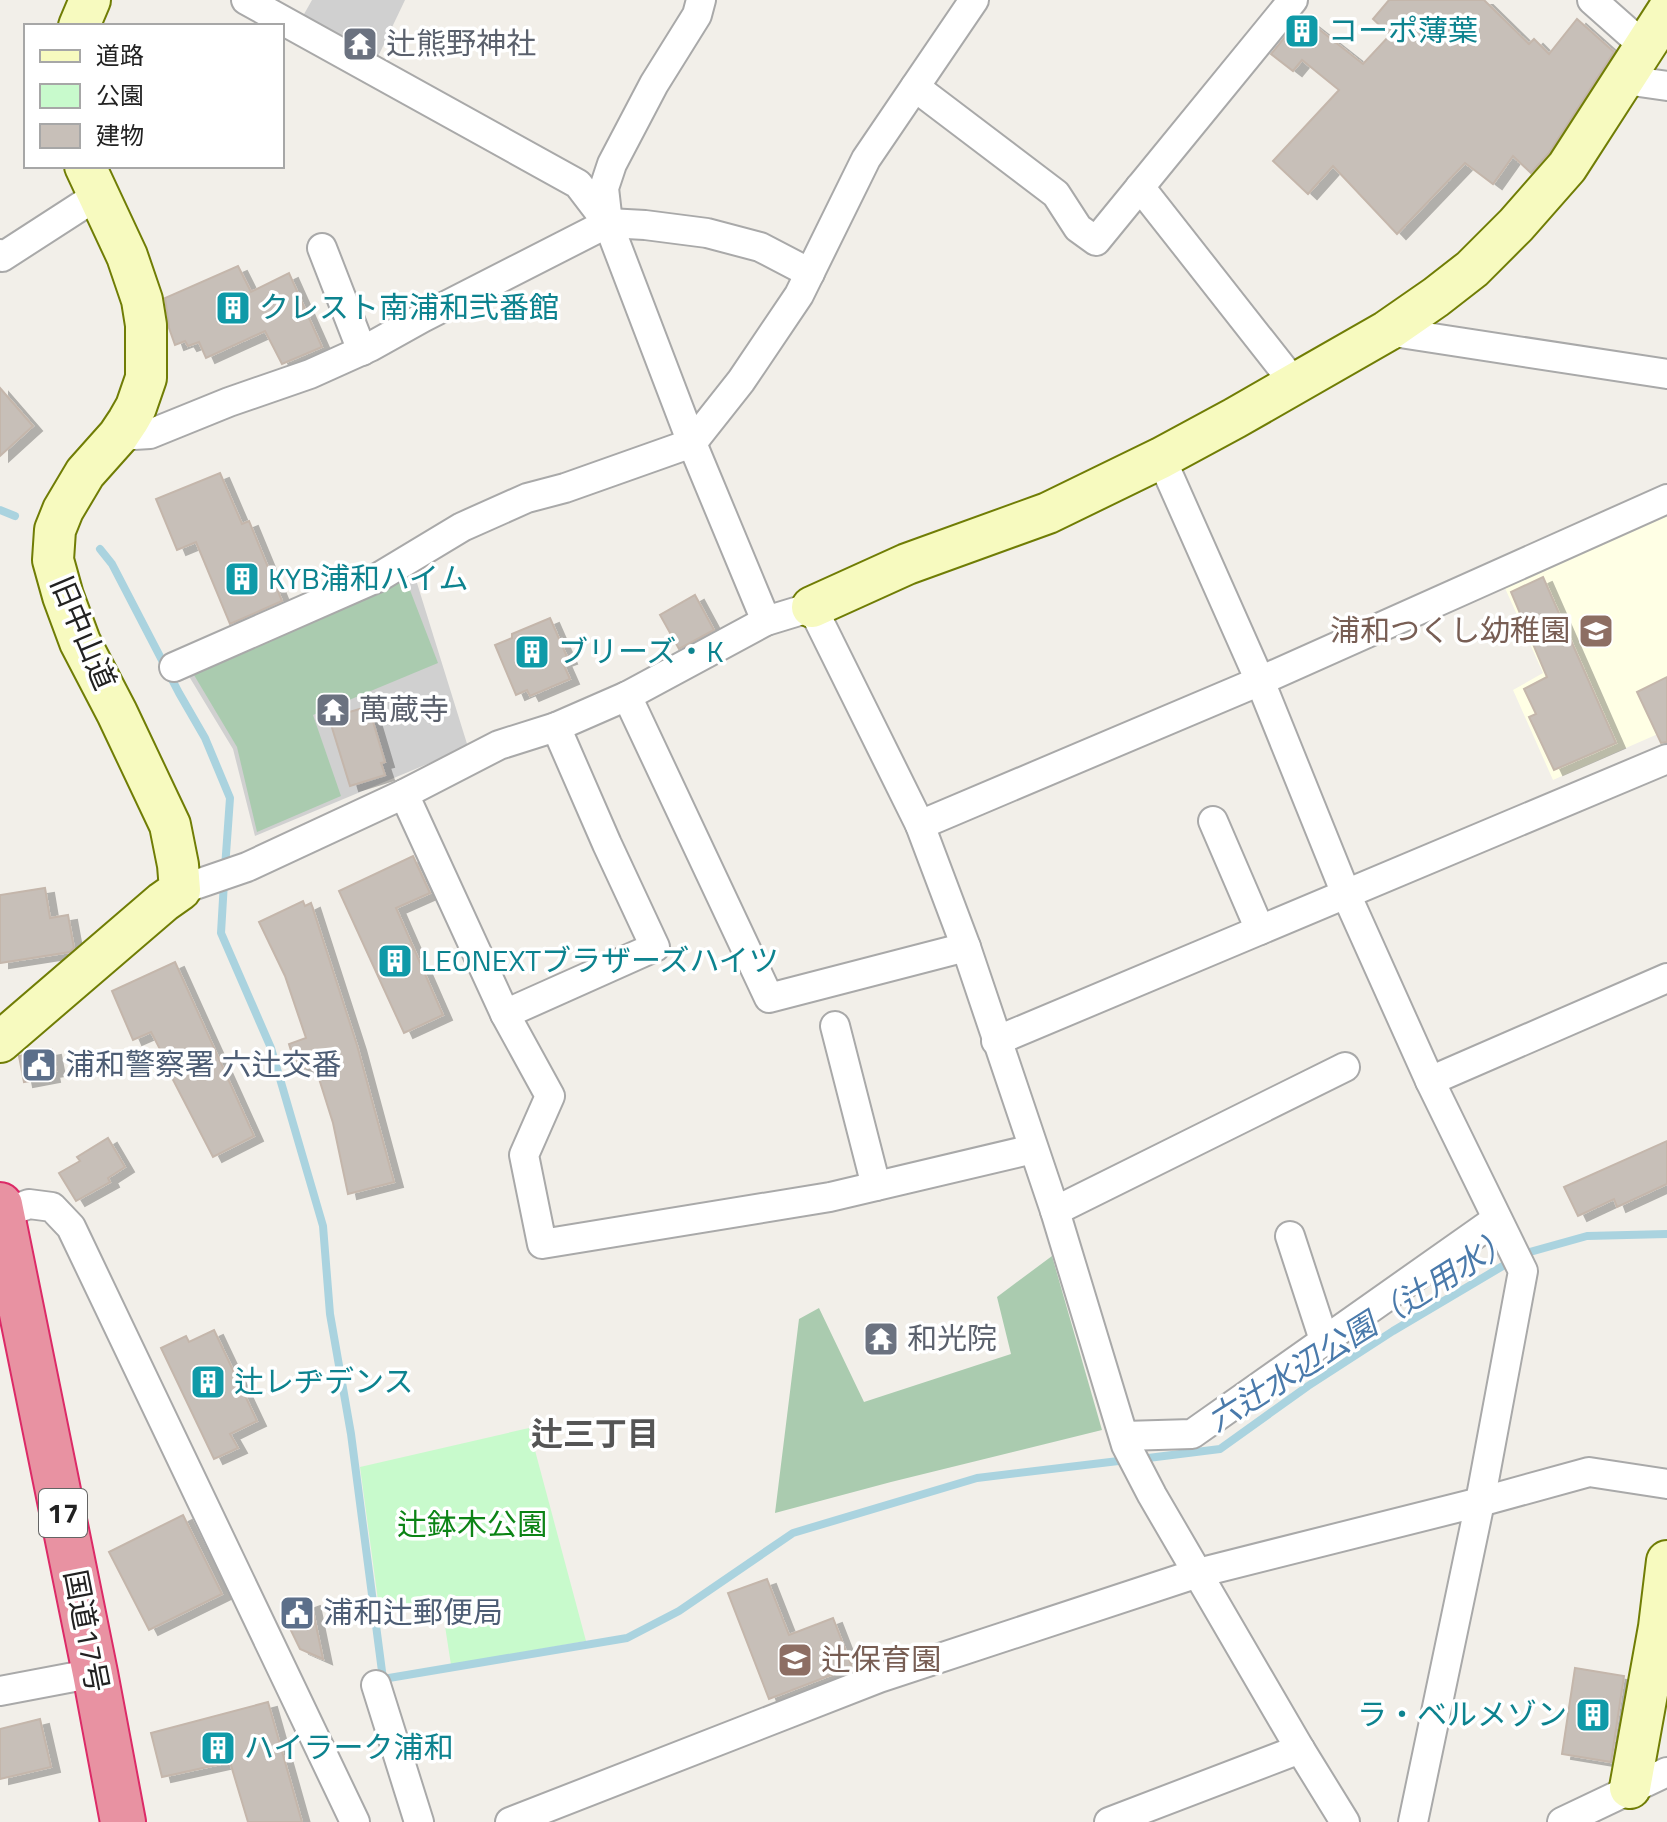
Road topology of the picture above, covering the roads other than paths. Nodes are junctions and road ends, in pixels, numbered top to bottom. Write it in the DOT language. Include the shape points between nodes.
graph roads {
  1 [pos="90,0"];
  2 [pos="246,0"];
  3 [pos="701,0"];
  4 [pos="974,0"];
  5 [pos="1293,0"];
  6 [pos="1592,0"];
  7 [pos="1667,12"];
  8 [pos="80,24"];
  9 [pos="1635,64"];
  10 [pos="1667,86"];
  11 [pos="915,87"];
  12 [pos="92,180"];
  13 [pos="1140,187"];
  14 [pos="608,223"];
  15 [pos="322,248"];
  16 [pos="0,254"];
  17 [pos="810,273"];
  18 [pos="1387,331"];
  19 [pos="362,351"];
  20 [pos="1667,374"];
  21 [pos="1295,384"];
  22 [pos="118,436"];
  23 [pos="692,443"];
  24 [pos="1161,458"];
  25 [pos="1667,499"];
  26 [pos="812,607"];
  27 [pos="766,621"];
  28 [pos="174,667"];
  29 [pos="1260,681"];
  30 [pos="627,696"];
  31 [pos="556,727"];
  32 [pos="1667,759"];
  33 [pos="404,794"];
  34 [pos="1213,821"];
  35 [pos="920,825"];
  36 [pos="180,890"];
  37 [pos="1346,894"];
  38 [pos="1260,930"];
  39 [pos="966,947"];
  40 [pos="1667,978"];
  41 [pos="505,1014"];
  42 [pos="835,1026"];
  43 [pos="996,1041"];
  44 [pos="0,1042"];
  45 [pos="1345,1067"];
  46 [pos="1430,1081"];
  47 [pos="1033,1149"];
  48 [pos="876,1186"];
  49 [pos="1,1210"];
  50 [pos="1055,1211"];
  51 [pos="1497,1219"];
  52 [pos="1290,1236"];
  53 [pos="1324,1340"];
  54 [pos="1124,1436"];
  55 [pos="1667,1484"];
  56 [pos="1480,1502"];
  57 [pos="1667,1561"];
  58 [pos="1198,1573"];
  59 [pos="95,1673"];
  60 [pos="376,1685"];
  61 [pos="0,1691"];
  62 [pos="1300,1749"];
  63 [pos="1667,1772"];
  64 [pos="1630,1788"];
  65 [pos="123,1822"];
  66 [pos="355,1822"];
  67 [pos="419,1822"];
  68 [pos="510,1822"];
  69 [pos="1109,1822"];
  70 [pos="1345,1822"];
  71 [pos="1413,1822"];
  72 [pos="1562,1822"];
  1 -- 8 [label="street"];
  2 -- 14 [label="street" via="578,184"];
  3 -- 14 [label="street" via="612,164 604,188"];
  4 -- 11 [label="street"];
  5 -- 13 [label="street"];
  6 -- 9 [label="street"];
  7 -- 9 [label="street"];
  9 -- 10 [label="street"];
  9 -- 18 [label="street" via="1567,167 1516,225 1472,269"];
  11 -- 13 [label="street" via="1056,194 1078,228 1096,241"];
  11 -- 17 [label="street" via="866,159"];
  12 -- 16 [label="street"];
  12 -- 22 [label="street, 旧中山道" via="127,256 146,325 146,378"];
  13 -- 21 [label="street"];
  14 -- 17 [label="street" via="707,233 760,247"];
  14 -- 19 [label="street"];
  14 -- 23 [label="street"];
  15 -- 19 [label="street"];
  17 -- 23 [label="street" via="741,381"];
  18 -- 20 [label="street"];
  18 -- 21 [label="street"];
  19 -- 22 [label="street" via="150,434"];
  21 -- 24 [label="street"];
  22 -- 36 [label="street, 旧中山道" via="85,473 63,510 53,560 80,642 170,825"];
  23 -- 27 [label="street"];
  23 -- 28 [label="street" via="527,498 462,527 379,577"];
  24 -- 26 [label="street" via="1048,513 907,564"];
  24 -- 29 [label="street"];
  25 -- 29 [label="street"];
  26 -- 27 [label="street"];
  26 -- 35 [label="street"];
  27 -- 30 [label="street"];
  29 -- 35 [label="street"];
  29 -- 37 [label="street"];
  30 -- 31 [label="street"];
  30 -- 39 [label="street" via="769,998"];
  31 -- 33 [label="street" via="499,745"];
  31 -- 41 [label="street" via="655,947"];
  32 -- 37 [label="street"];
  33 -- 36 [label="street" via="247,867"];
  33 -- 41 [label="street"];
  34 -- 38 [label="street"];
  35 -- 39 [label="street"];
  36 -- 44 [label="street"];
  37 -- 38 [label="street"];
  37 -- 46 [label="street"];
  38 -- 43 [label="street"];
  39 -- 43 [label="street"];
  40 -- 46 [label="street"];
  41 -- 48 [label="street" via="550,1096 524,1155 542,1244"];
  42 -- 48 [label="street"];
  43 -- 47 [label="street"];
  45 -- 50 [label="street"];
  46 -- 51 [label="street"];
  47 -- 48 [label="street"];
  47 -- 50 [label="street"];
  49 -- 59 [label="highway, 国道17号 / 17"];
  49 -- 66 [label="street" via="29,1204 52,1207 71,1227"];
  50 -- 54 [label="street"];
  51 -- 53 [label="street"];
  51 -- 56 [label="street" via="1523,1271"];
  52 -- 53 [label="street"];
  53 -- 54 [label="street" via="1192,1434"];
  54 -- 58 [label="street"];
  55 -- 56 [label="street" via="1589,1472"];
  56 -- 58 [label="street"];
  56 -- 71 [label="street"];
  57 -- 64 [label="street"];
  58 -- 62 [label="street"];
  58 -- 68 [label="street" via="879,1678"];
  59 -- 61 [label="street"];
  59 -- 65 [label="highway, 国道17号 / 17"];
  60 -- 67 [label="street"];
  62 -- 69 [label="street"];
  62 -- 70 [label="street"];
  63 -- 64 [label="street"];
  64 -- 72 [label="street"];
}
